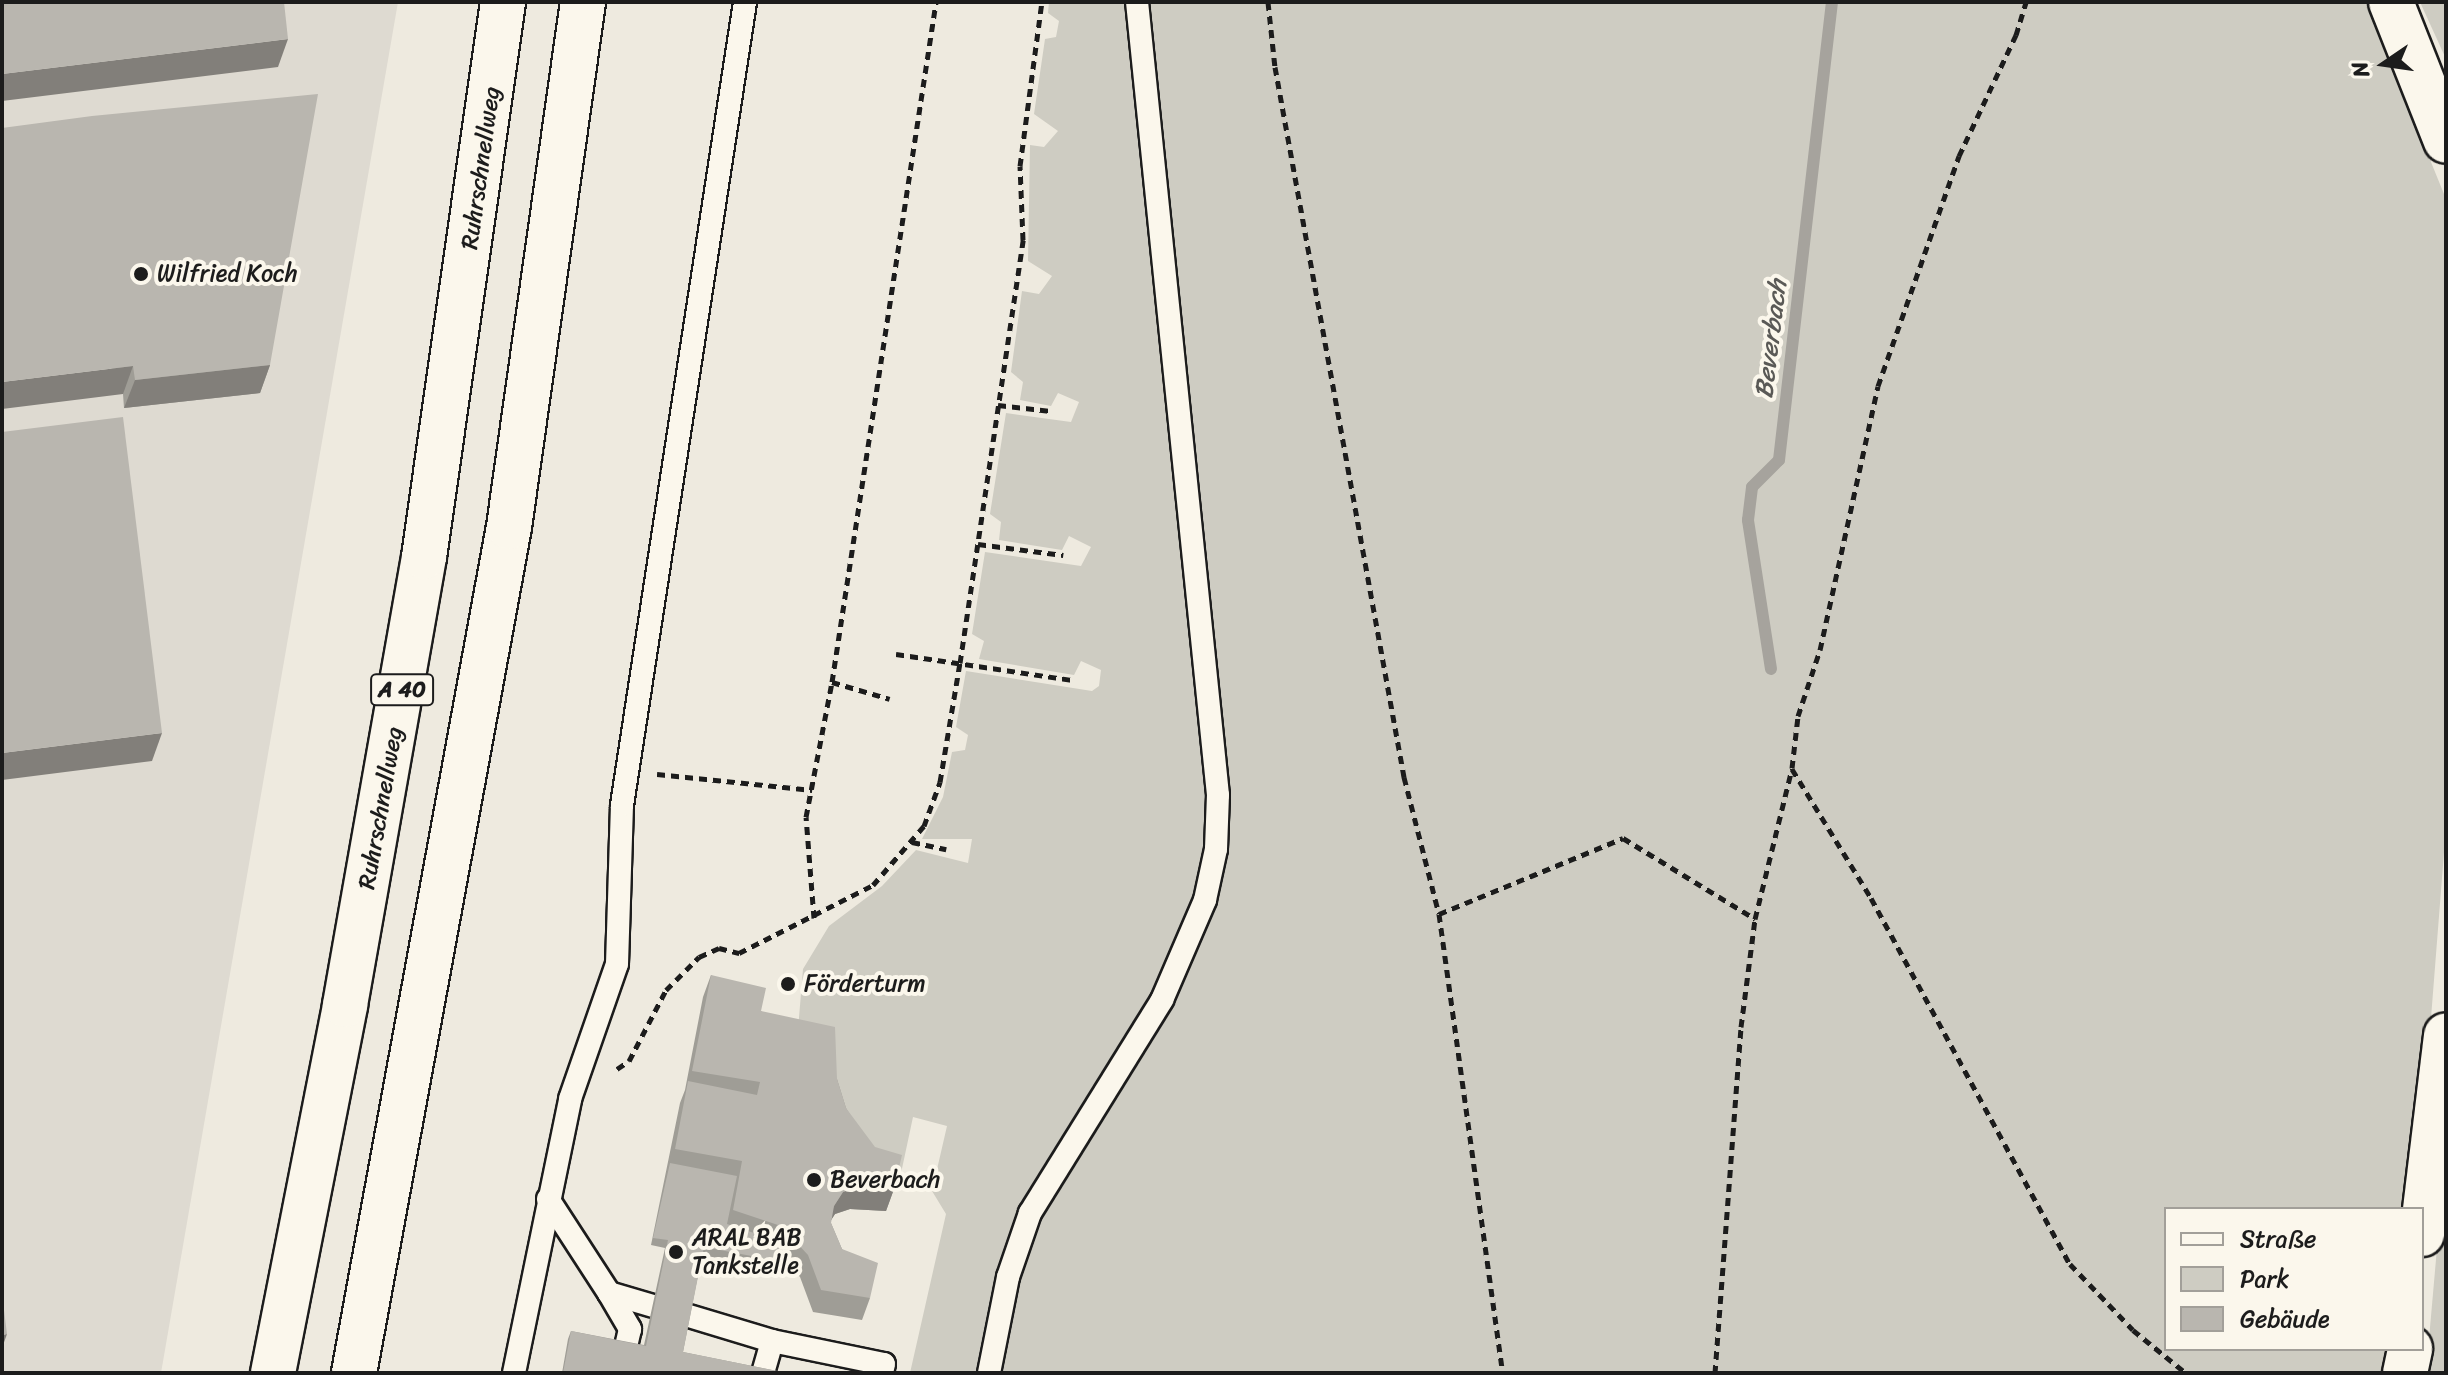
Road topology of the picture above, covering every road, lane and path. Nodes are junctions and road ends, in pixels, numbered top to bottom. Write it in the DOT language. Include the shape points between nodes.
graph roads {
  1 [pos="503,2"];
  2 [pos="583,2"];
  3 [pos="745,2"];
  4 [pos="936,2"];
  5 [pos="1042,2"];
  6 [pos="1137,2"];
  7 [pos="1268,2"];
  8 [pos="2026,2"];
  9 [pos="2391,2"];
  10 [pos="2446,141"];
  11 [pos="998,405"];
  12 [pos="1051,411"];
  13 [pos="978,544"];
  14 [pos="1063,555"];
  15 [pos="896,654"];
  16 [pos="960,663"];
  17 [pos="1073,680"];
  18 [pos="832,682"];
  19 [pos="890,699"];
  20 [pos="1792,768"];
  21 [pos="627,770"];
  22 [pos="812,790"];
  23 [pos="912,842"];
  24 [pos="946,849"];
  25 [pos="1439,914"];
  26 [pos="814,918"];
  27 [pos="1755,919"];
  28 [pos="2446,1035"];
  29 [pos="570,1099"];
  30 [pos="548,1199"];
  31 [pos="2424,1217"];
  32 [pos="609,1293"];
  33 [pos="653,1306"];
  34 [pos="689,1316"];
  35 [pos="772,1341"];
  36 [pos="625,1350"];
  37 [pos="2410,1351"];
  38 [pos="883,1368"];
  39 [pos="273,1373"];
  40 [pos="354,1373"];
  41 [pos="514,1373"];
  42 [pos="763,1373"];
  43 [pos="989,1373"];
  44 [pos="1503,1373"];
  45 [pos="1715,1373"];
  46 [pos="2186,1373"];
  47 [pos="2405,1373"];
  1 -- 39 [label="main road, Ruhrschnellweg / A 40" via="459,329 396,723"];
  2 -- 40 [label="main road" via="509,527"];
  3 -- 21 [label="lane"];
  4 -- 18 [label="path"];
  5 -- 11 [label="path" via="1020,166 1023,240"];
  6 -- 43 [label="lane" via="1218,795 1216,849 1205,900 1169,988 1030,1213 1008,1277"];
  7 -- 25 [label="path" via="1275,67 1404,777"];
  8 -- 20 [label="path" via="1959,156 1878,386 1824,635 1798,716"];
  9 -- 10 [label="main road"];
  11 -- 12 [label="path"];
  11 -- 13 [label="path"];
  13 -- 14 [label="path"];
  13 -- 16 [label="path"];
  15 -- 16 [label="path"];
  16 -- 17 [label="path"];
  16 -- 23 [label="path" via="940,782"];
  18 -- 19 [label="path"];
  18 -- 22 [label="path"];
  20 -- 27 [label="path"];
  20 -- 46 [label="path" via="1871,898 2070,1264 2133,1330"];
  21 -- 22 [label="path"];
  21 -- 29 [label="lane" via="617,964"];
  22 -- 26 [label="path" via="806,817"];
  23 -- 24 [label="path"];
  23 -- 26 [label="path" via="873,885"];
  25 -- 27 [label="path" via="1623,838"];
  25 -- 44 [label="path"];
  26 -- 29 [label="path" via="739,953 719,948 699,957 666,990 629,1061"];
  27 -- 45 [label="path" via="1741,1027"];
  28 -- 31 [label="main road"];
  29 -- 30 [label="lane"];
  30 -- 32 [label="lane"];
  30 -- 41 [label="lane"];
  32 -- 33 [label="lane"];
  32 -- 36 [label="lane" via="630,1329"];
  34 -- 35 [label="lane"];
  35 -- 38 [label="lane"];
  35 -- 42 [label="lane"];
  37 -- 47 [label="main road"];
}
